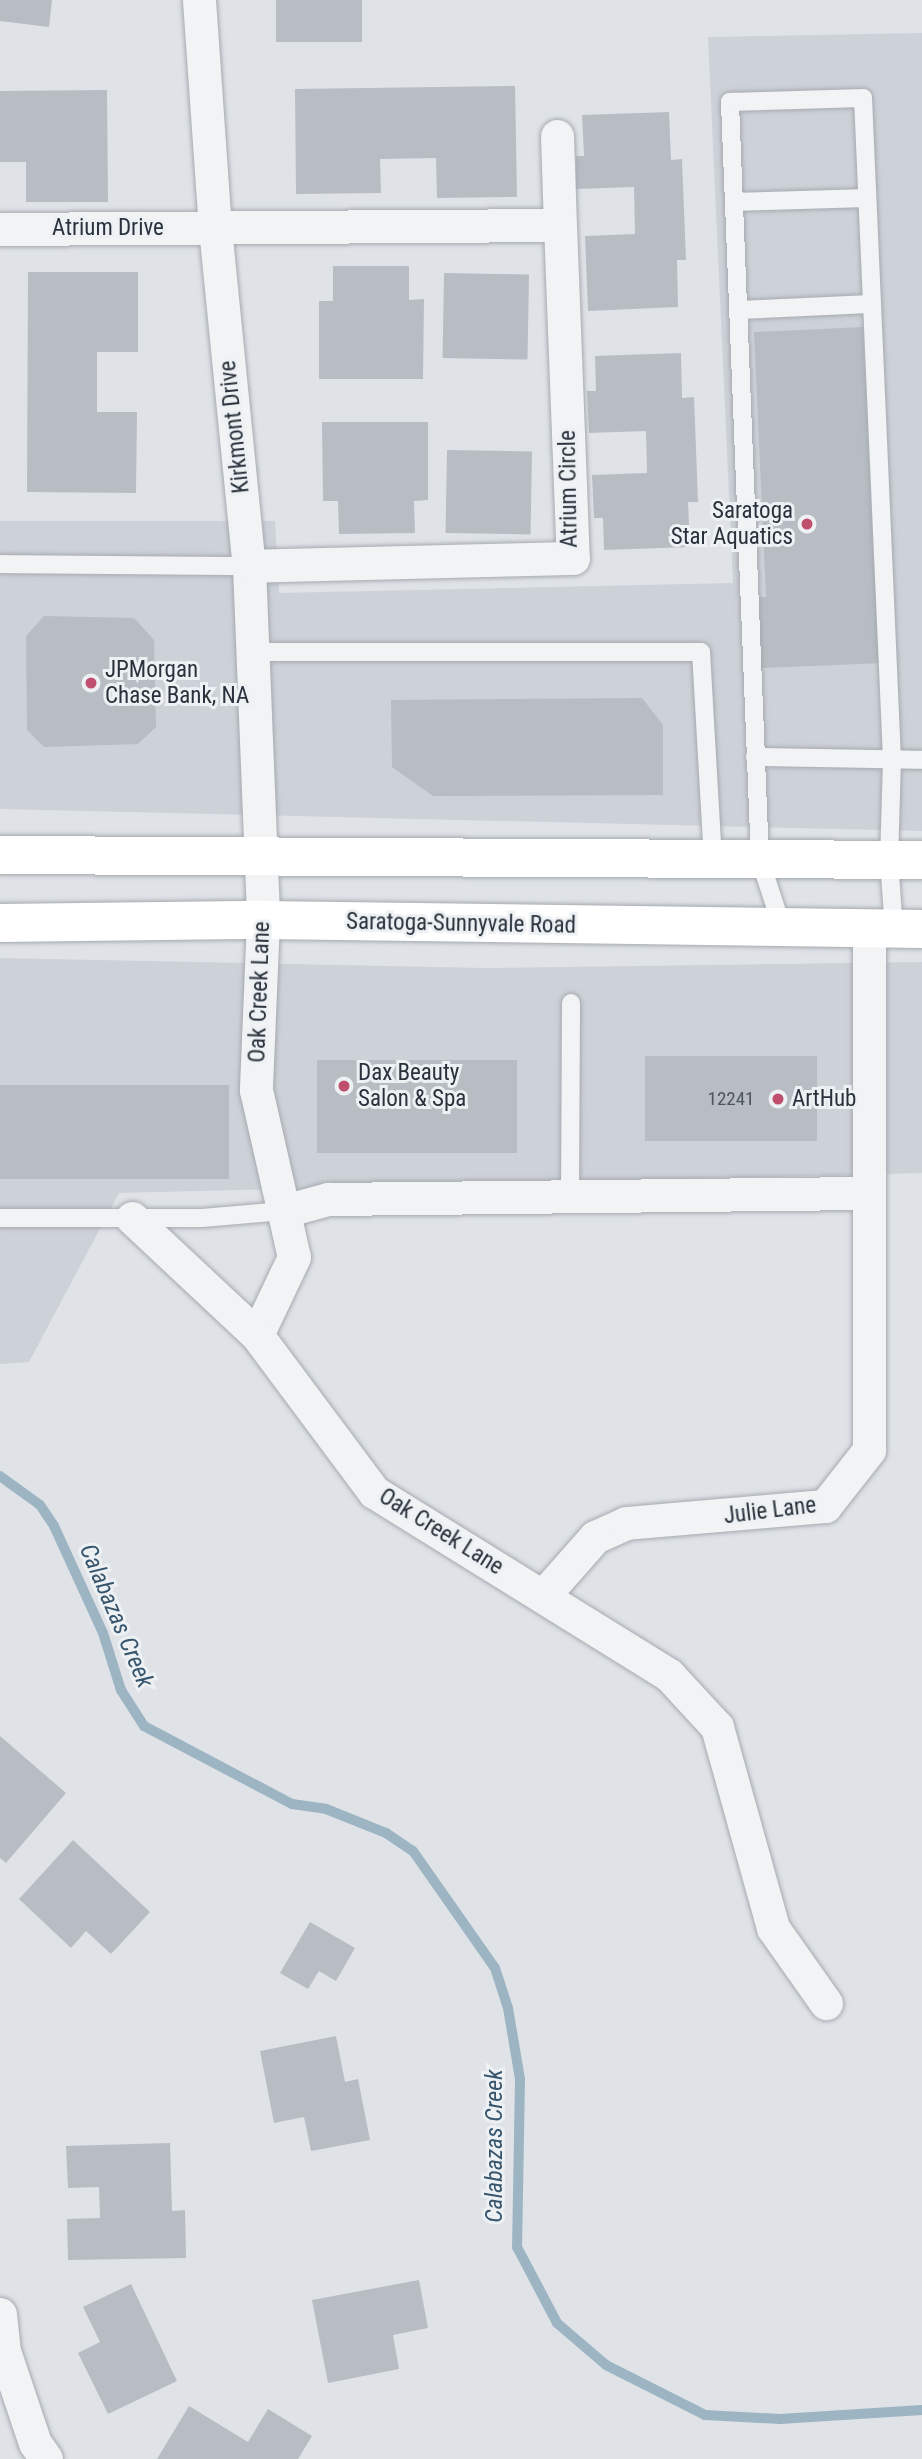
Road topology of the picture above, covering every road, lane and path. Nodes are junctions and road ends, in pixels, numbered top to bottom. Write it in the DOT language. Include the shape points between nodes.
graph roads {
  1 [pos="199,0"];
  2 [pos="557,135"];
  3 [pos="867,198"];
  4 [pos="734,202"];
  5 [pos="561,225"];
  6 [pos="0,229"];
  7 [pos="215,229"];
  8 [pos="872,304"];
  9 [pos="738,310"];
  10 [pos="0,564"];
  11 [pos="249,566"];
  12 [pos="251,652"];
  13 [pos="755,757"];
  14 [pos="892,760"];
  15 [pos="922,760"];
  16 [pos="0,855"];
  17 [pos="258,856"];
  18 [pos="713,860"];
  19 [pos="760,860"];
  20 [pos="906,860"];
  21 [pos="263,920"];
  22 [pos="0,923"];
  23 [pos="783,930"];
  24 [pos="895,930"];
  25 [pos="571,1003"];
  26 [pos="867,1193"];
  27 [pos="570,1197"];
  28 [pos="284,1211"];
  29 [pos="0,1218"];
  30 [pos="132,1218"];
  31 [pos="257,1335"];
  32 [pos="543,1596"];
  33 [pos="827,2003"];
  34 [pos="0,2314"];
  35 [pos="46,2459"];
  1 -- 7 [label="street, Kirkmont Drive"];
  2 -- 5 [label="street, Atrium Circle"];
  3 -- 4 [label="lane"];
  3 -- 4 [label="lane" via="863,98 730,102"];
  3 -- 8 [label="lane"];
  4 -- 9 [label="lane"];
  5 -- 7 [label="street"];
  5 -- 11 [label="street, Atrium Circle" via="573,558"];
  6 -- 7 [label="street, Atrium Drive"];
  7 -- 11 [label="street, Kirkmont Drive"];
  8 -- 9 [label="lane"];
  8 -- 14 [label="lane"];
  9 -- 13 [label="lane"];
  10 -- 11 [label="lane"];
  11 -- 12 [label="street, Kirkmont Drive"];
  12 -- 17 [label="street, Kirkmont Drive"];
  12 -- 18 [label="lane" via="701,652"];
  13 -- 14 [label="lane"];
  13 -- 19 [label="lane"];
  14 -- 15 [label="lane"];
  14 -- 20 [label="lane"];
  16 -- 17 [label="main road"];
  17 -- 18 [label="main road"];
  17 -- 21 [label="street, Oak Creek Lane"];
  18 -- 19 [label="main road"];
  19 -- 20 [label="main road"];
  19 -- 23 [label="lane"];
  20 -- 24 [label="lane"];
  21 -- 22 [label="main road, Saratoga-Sunnyvale Road"];
  21 -- 23 [label="main road, Saratoga-Sunnyvale Road"];
  21 -- 28 [label="street, Oak Creek Lane" via="256,1090"];
  23 -- 24 [label="main road, Saratoga-Sunnyvale Road"];
  24 -- 26 [label="street, Julie Lane"];
  25 -- 27 [label="lane"];
  26 -- 27 [label="street"];
  26 -- 32 [label="street, Julie Lane" via="869,1451 825,1506 626,1523 595,1537"];
  27 -- 28 [label="street" via="328,1199"];
  28 -- 30 [label="lane"];
  28 -- 31 [label="street, Oak Creek Lane" via="294,1257"];
  29 -- 30 [label="lane"];
  30 -- 31 [label="street"];
  31 -- 32 [label="street, Oak Creek Lane" via="374,1492"];
  32 -- 33 [label="street, Oak Creek Lane" via="669,1675 717,1727 773,1928"];
  34 -- 35 [label="street" via="4,2351 35,2443"];
}
